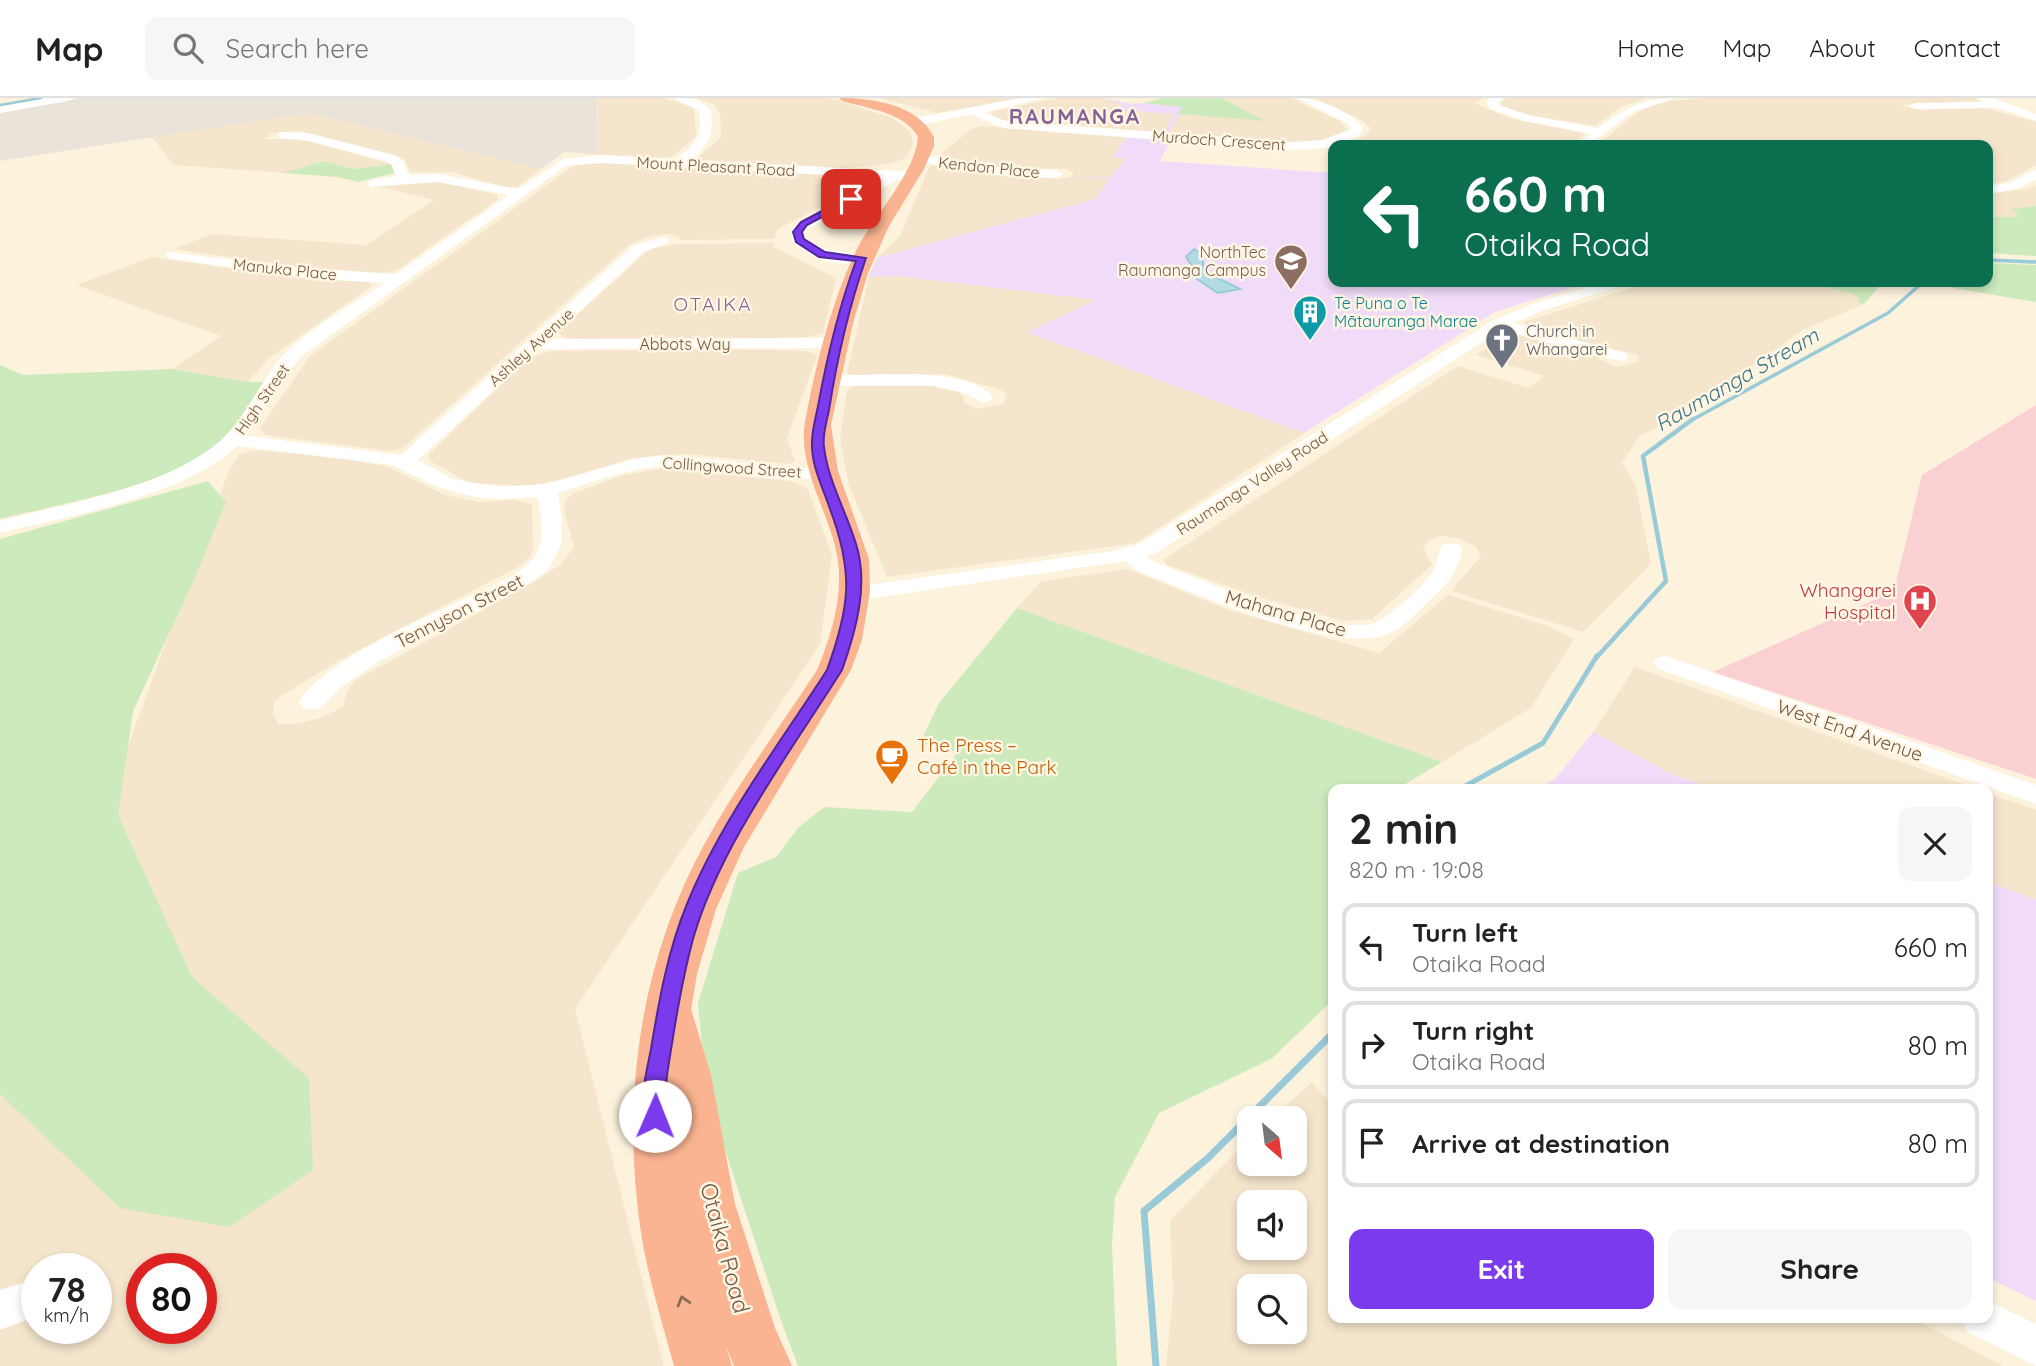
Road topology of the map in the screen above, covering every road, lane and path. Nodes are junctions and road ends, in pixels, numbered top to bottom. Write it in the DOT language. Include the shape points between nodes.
graph roads {
  1 [pos="68,98"];
  2 [pos="680,98"];
  3 [pos="846,98"];
  4 [pos="856,98"];
  5 [pos="1039,98"];
  6 [pos="1303,98"];
  7 [pos="1496,98"];
  8 [pos="1668,98"];
  9 [pos="1983,98"];
  10 [pos="1997,105"];
  11 [pos="1916,106"];
  12 [pos="894,109"];
  13 [pos="0,110"];
  14 [pos="958,115"];
  15 [pos="2036,118"];
  16 [pos="923,125"];
  17 [pos="1600,132"];
  18 [pos="283,135"];
  19 [pos="1342,140"];
  20 [pos="1589,140"];
  21 [pos="1328,144"];
  22 [pos="563,163"];
  23 [pos="679,163"];
  24 [pos="909,170"];
  25 [pos="1057,174"];
  26 [pos="2036,174"];
  27 [pos="403,179"];
  28 [pos="374,184"];
  29 [pos="1993,189"];
  30 [pos="519,193"];
  31 [pos="663,242"];
  32 [pos="173,255"];
  33 [pos="861,258"];
  34 [pos="397,279"];
  35 [pos="1603,287"];
  36 [pos="1498,324"];
  37 [pos="837,343"];
  38 [pos="534,344"];
  39 [pos="1619,357"];
  40 [pos="828,381"];
  41 [pos="985,398"];
  42 [pos="233,440"];
  43 [pos="405,462"];
  44 [pos="822,471"];
  45 [pos="547,490"];
  46 [pos="0,527"];
  47 [pos="1451,549"];
  48 [pos="1131,555"];
  49 [pos="853,594"];
  50 [pos="1666,663"];
  51 [pos="312,702"];
  52 [pos="2036,795"];
  53 [pos="668,1004"];
  54 [pos="1991,1323"];
  55 [pos="2036,1346"];
  56 [pos="703,1366"];
  57 [pos="763,1366"];
  1 -- 13 [label="street"];
  2 -- 23 [label="street" via="705,110 708,133"];
  3 -- 16 [label="highway"];
  4 -- 12 [label="highway"];
  5 -- 14 [label="street"];
  6 -- 19 [label="street, Murdoch Crescent" via="1355,124 1356,132"];
  7 -- 17 [label="street" via="1494,107 1514,115"];
  8 -- 17 [label="street" via="1632,109"];
  9 -- 10 [label="street"];
  10 -- 11 [label="street"];
  10 -- 15 [label="street"];
  12 -- 14 [label="highway"];
  12 -- 16 [label="highway"];
  14 -- 16 [label="highway"];
  14 -- 21 [label="street, Murdoch Crescent" via="1003,124 1293,146"];
  16 -- 24 [label="highway, Otaika Road" via="934,145"];
  17 -- 20 [label="street"];
  18 -- 27 [label="street" via="390,158 400,165"];
  22 -- 23 [label="street, Mount Pleasant Road" via="590,159"];
  22 -- 30 [label="street, High Street"];
  23 -- 24 [label="street, Mount Pleasant Road"];
  24 -- 25 [label="street, Kendon Place"];
  24 -- 33 [label="highway, Otaika Road"];
  24 -- 33 [label="street" via="799,228 799,240 816,252"];
  26 -- 29 [label="street"];
  27 -- 28 [label="street"];
  27 -- 30 [label="street" via="445,179"];
  30 -- 34 [label="street, High Street"];
  31 -- 38 [label="street, Ashley Avenue" via="638,249"];
  32 -- 34 [label="street, Manuka Place" via="302,273"];
  33 -- 37 [label="highway, Otaika Road"];
  34 -- 42 [label="street, High Street" via="289,359"];
  35 -- 36 [label="street, Raumanga Valley Road"];
  36 -- 39 [label="street"];
  36 -- 48 [label="street, Raumanga Valley Road" via="1171,535"];
  37 -- 38 [label="street, Abbots Way"];
  37 -- 40 [label="highway, Otaika Road"];
  38 -- 43 [label="street, Ashley Avenue"];
  40 -- 41 [label="street" via="952,381 976,389"];
  40 -- 44 [label="highway, Otaika Road" via="818,425"];
  42 -- 43 [label="street, Collingwood Street"];
  42 -- 46 [label="street, High Street" via="167,478"];
  43 -- 45 [label="street, Collingwood Street" via="445,484 466,489 499,493"];
  44 -- 45 [label="street, Collingwood Street" via="800,474 663,461"];
  44 -- 49 [label="highway, Otaika Road" via="850,546"];
  45 -- 51 [label="street, Tennyson Street" via="553,545 537,569 359,663"];
  47 -- 48 [label="street, Mahana Place" via="1448,567 1433,588 1384,628 1364,633 1336,630 1254,607 1145,566"];
  48 -- 49 [label="street, Raumanga Valley Road"];
  49 -- 53 [label="highway, Otaika Road" via="846,638 834,670 709,873 684,940"];
  50 -- 52 [label="street, West End Avenue"];
  56 -- 53 [label="highway, Otaika Road, one-way" via="674,1268 658,1165 656,1080"];
  53 -- 57 [label="highway, Otaika Road" via="687,1075 709,1204"];
  54 -- 55 [label="street"];
}
